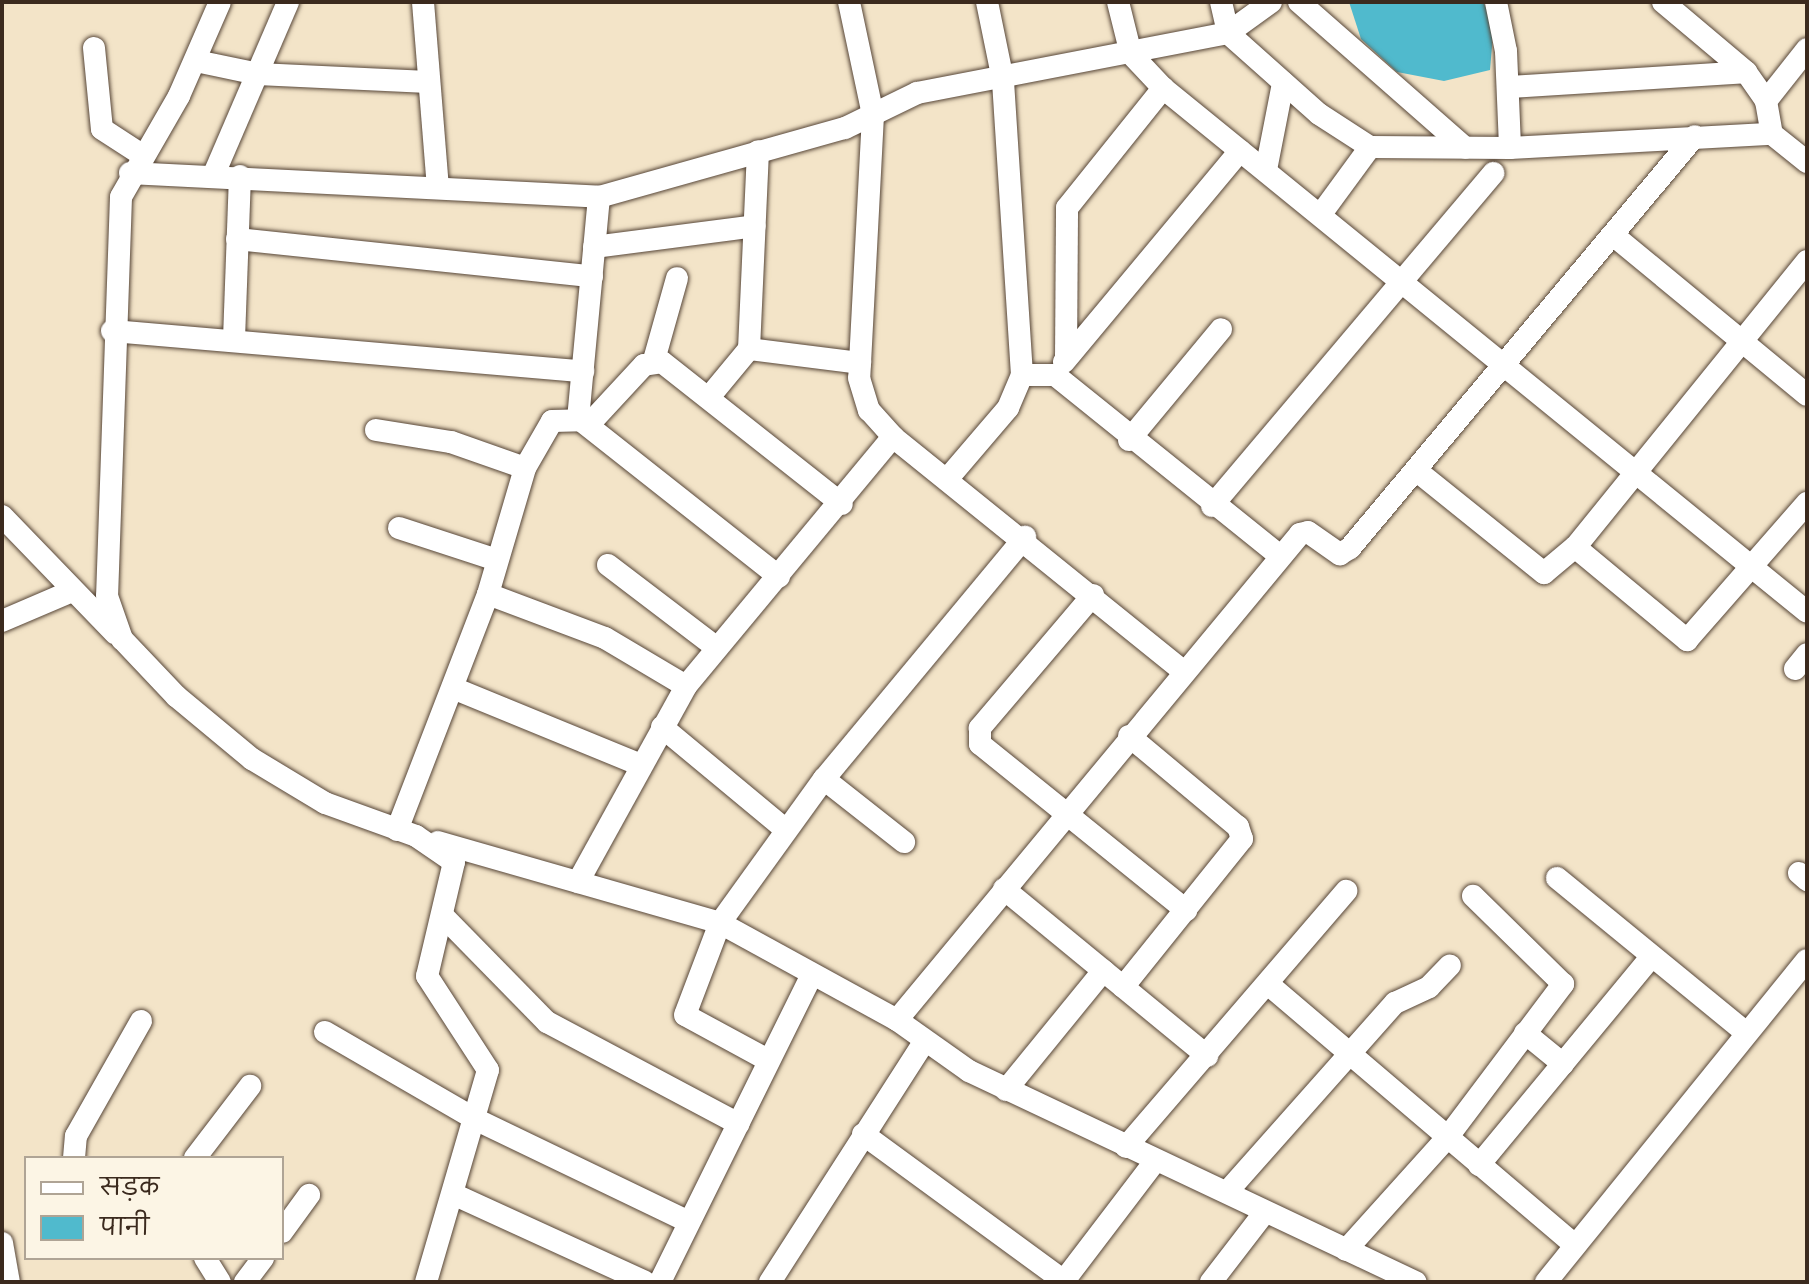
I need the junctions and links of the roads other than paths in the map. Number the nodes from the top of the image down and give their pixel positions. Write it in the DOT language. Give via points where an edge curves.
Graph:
graph roads {
  1 [pos="220,2"];
  2 [pos="288,2"];
  3 [pos="423,2"];
  4 [pos="849,2"];
  5 [pos="987,2"];
  6 [pos="1118,2"];
  7 [pos="1221,2"];
  8 [pos="1271,2"];
  9 [pos="1299,2"];
  10 [pos="1496,2"];
  11 [pos="1663,2"];
  12 [pos="1228,33"];
  13 [pos="94,48"];
  14 [pos="1807,49"];
  15 [pos="1131,54"];
  16 [pos="196,61"];
  17 [pos="1746,72"];
  18 [pos="258,74"];
  19 [pos="1003,80"];
  20 [pos="428,82"];
  21 [pos="1283,83"];
  22 [pos="1509,87"];
  23 [pos="1163,88"];
  24 [pos="1766,101"];
  25 [pos="873,115"];
  26 [pos="1772,134"];
  27 [pos="1695,136"];
  28 [pos="1370,147"];
  29 [pos="1465,148"];
  30 [pos="1510,148"];
  31 [pos="758,151"];
  32 [pos="1240,151"];
  33 [pos="1807,162"];
  34 [pos="136,164"];
  35 [pos="1266,170"];
  36 [pos="1493,173"];
  37 [pos="214,174"];
  38 [pos="240,176"];
  39 [pos="438,187"];
  40 [pos="599,197"];
  41 [pos="1321,214"];
  42 [pos="755,226"];
  43 [pos="1613,235"];
  44 [pos="237,239"];
  45 [pos="594,247"];
  46 [pos="1807,261"];
  47 [pos="592,276"];
  48 [pos="677,278"];
  49 [pos="1401,283"];
  50 [pos="1221,329"];
  51 [pos="112,331"];
  52 [pos="234,339"];
  53 [pos="1742,342"];
  54 [pos="749,349"];
  55 [pos="654,360"];
  56 [pos="860,363"];
  57 [pos="1505,366"];
  58 [pos="1060,367"];
  59 [pos="583,371"];
  60 [pos="1022,375"];
  61 [pos="1807,395"];
  62 [pos="710,396"];
  63 [pos="578,418"];
  64 [pos="376,430"];
  65 [pos="893,437"];
  66 [pos="1129,440"];
  67 [pos="525,468"];
  68 [pos="1634,470"];
  69 [pos="1417,471"];
  70 [pos="949,477"];
  71 [pos="1807,503"];
  72 [pos="842,504"];
  73 [pos="1212,506"];
  74 [pos="2,516"];
  75 [pos="399,528"];
  76 [pos="1025,537"];
  77 [pos="1575,547"];
  78 [pos="1280,556"];
  79 [pos="497,560"];
  80 [pos="608,565"];
  81 [pos="1754,568"];
  82 [pos="779,577"];
  83 [pos="70,592"];
  84 [pos="488,594"];
  85 [pos="1093,595"];
  86 [pos="1807,612"];
  87 [pos="2,621"];
  88 [pos="122,639"];
  89 [pos="717,648"];
  90 [pos="1183,671"];
  91 [pos="686,686"];
  92 [pos="453,688"];
  93 [pos="662,727"];
  94 [pos="1129,736"];
  95 [pos="641,765"];
  96 [pos="824,779"];
  97 [pos="1066,813"];
  98 [pos="786,830"];
  99 [pos="407,833"];
  100 [pos="904,842"];
  101 [pos="1557,878"];
  102 [pos="578,882"];
  103 [pos="1004,889"];
  104 [pos="1346,891"];
  105 [pos="1473,896"];
  106 [pos="1186,910"];
  107 [pos="444,917"];
  108 [pos="720,923"];
  109 [pos="1651,957"];
  110 [pos="1807,960"];
  111 [pos="1450,965"];
  112 [pos="1103,971"];
  113 [pos="811,976"];
  114 [pos="1268,984"];
  115 [pos="1123,987"];
  116 [pos="897,1020"];
  117 [pos="141,1021"];
  118 [pos="1744,1031"];
  119 [pos="325,1032"];
  120 [pos="1525,1033"];
  121 [pos="924,1042"];
  122 [pos="1207,1056"];
  123 [pos="1352,1057"];
  124 [pos="766,1059"];
  125 [pos="1563,1064"];
  126 [pos="250,1086"];
  127 [pos="1006,1090"];
  128 [pos="477,1120"];
  129 [pos="739,1124"];
  130 [pos="863,1134"];
  131 [pos="1447,1138"];
  132 [pos="1126,1147"];
  133 [pos="74,1156"];
  134 [pos="197,1156"];
  135 [pos="1156,1160"];
  136 [pos="1479,1165"];
  137 [pos="1227,1192"];
  138 [pos="453,1194"];
  139 [pos="309,1195"];
  140 [pos="1265,1212"];
  141 [pos="689,1222"];
  142 [pos="284,1229"];
  143 [pos="2,1243"];
  144 [pos="1575,1245"];
  145 [pos="1346,1250"];
  146 [pos="206,1260"];
  147 [pos="262,1260"];
  148 [pos="1216,1280"];
  149 [pos="9,1282"];
  150 [pos="220,1282"];
  151 [pos="245,1282"];
  152 [pos="426,1282"];
  153 [pos="645,1282"];
  154 [pos="660,1282"];
  155 [pos="770,1282"];
  156 [pos="1064,1282"];
  157 [pos="1416,1282"];
  158 [pos="1546,1282"];
  1 -- 16 [label="street"];
  2 -- 18 [label="street"];
  3 -- 20 [label="street"];
  4 -- 25 [label="street"];
  5 -- 19 [label="street"];
  6 -- 15 [label="street"];
  7 -- 12 [label="street"];
  8 -- 12 [label="street"];
  9 -- 29 [label="street"];
  10 -- 22 [label="street"];
  11 -- 17 [label="street"];
  12 -- 15 [label="street"];
  12 -- 21 [label="street"];
  13 -- 34 [label="street" via="102,129"];
  14 -- 24 [label="street"];
  15 -- 19 [label="street"];
  15 -- 23 [label="street"];
  16 -- 18 [label="street"];
  16 -- 34 [label="street"];
  17 -- 22 [label="street"];
  17 -- 24 [label="street"];
  18 -- 20 [label="street"];
  18 -- 37 [label="street"];
  19 -- 25 [label="street" via="900,97"];
  19 -- 60 [label="street"];
  20 -- 39 [label="street"];
  21 -- 28 [label="street"];
  21 -- 35 [label="street"];
  22 -- 30 [label="street"];
  23 -- 32 [label="street"];
  23 -- 58 [label="street" via="1067,208"];
  24 -- 26 [label="street"];
  25 -- 31 [label="street"];
  25 -- 56 [label="street"];
  26 -- 27 [label="street"];
  26 -- 33 [label="street"];
  27 -- 30 [label="street"];
  27 -- 43 [label="street"];
  28 -- 29 [label="street"];
  28 -- 41 [label="street"];
  29 -- 30 [label="street"];
  31 -- 40 [label="street"];
  31 -- 42 [label="street"];
  32 -- 35 [label="street"];
  32 -- 58 [label="street"];
  34 -- 37 [label="street"];
  34 -- 51 [label="street" via="119,210"];
  35 -- 41 [label="street"];
  36 -- 49 [label="street"];
  37 -- 38 [label="street"];
  38 -- 39 [label="street"];
  38 -- 44 [label="street"];
  39 -- 40 [label="street"];
  40 -- 45 [label="street"];
  41 -- 49 [label="street"];
  42 -- 45 [label="street"];
  42 -- 54 [label="street"];
  43 -- 53 [label="street"];
  43 -- 57 [label="street"];
  44 -- 47 [label="street"];
  44 -- 52 [label="street"];
  45 -- 47 [label="street"];
  46 -- 53 [label="street"];
  47 -- 59 [label="street"];
  48 -- 55 [label="street"];
  49 -- 57 [label="street"];
  49 -- 73 [label="street"];
  50 -- 66 [label="street"];
  51 -- 52 [label="street"];
  51 -- 88 [label="street" via="107,596"];
  52 -- 59 [label="street"];
  53 -- 61 [label="street"];
  53 -- 68 [label="street"];
  54 -- 56 [label="street"];
  54 -- 62 [label="street"];
  55 -- 62 [label="street"];
  55 -- 63 [label="street" via="601,415"];
  56 -- 65 [label="street" via="862,394"];
  57 -- 68 [label="street"];
  57 -- 69 [label="street"];
  58 -- 60 [label="street"];
  58 -- 66 [label="street"];
  59 -- 63 [label="street"];
  60 -- 70 [label="street" via="1008,408"];
  62 -- 72 [label="street"];
  63 -- 67 [label="street" via="552,421"];
  63 -- 82 [label="street"];
  64 -- 67 [label="street" via="451,442"];
  65 -- 70 [label="street"];
  65 -- 72 [label="street"];
  66 -- 73 [label="street"];
  67 -- 79 [label="street"];
  68 -- 77 [label="street"];
  68 -- 81 [label="street"];
  69 -- 77 [label="street" via="1544,573"];
  69 -- 78 [label="street" via="1344,553 1304,532"];
  70 -- 76 [label="street"];
  71 -- 81 [label="street"];
  72 -- 82 [label="street"];
  73 -- 78 [label="street"];
  74 -- 83 [label="street"];
  75 -- 79 [label="street"];
  76 -- 85 [label="street"];
  76 -- 96 [label="street"];
  77 -- 81 [label="street" via="1687,640"];
  78 -- 90 [label="street"];
  79 -- 84 [label="street"];
  80 -- 89 [label="street"];
  81 -- 86 [label="street"];
  82 -- 89 [label="street"];
  83 -- 87 [label="street"];
  83 -- 88 [label="street"];
  84 -- 91 [label="street" via="605,638"];
  84 -- 92 [label="street"];
  85 -- 90 [label="street"];
  85 -- 97 [label="street" via="978,737"];
  88 -- 99 [label="street" via="176,696 252,759 325,803"];
  89 -- 91 [label="street"];
  90 -- 94 [label="street"];
  91 -- 93 [label="street"];
  92 -- 95 [label="street"];
  92 -- 99 [label="street"];
  93 -- 95 [label="street"];
  93 -- 98 [label="street"];
  94 -- 97 [label="street"];
  94 -- 106 [label="street" via="1242,833"];
  95 -- 102 [label="street"];
  96 -- 98 [label="street"];
  96 -- 100 [label="street"];
  97 -- 103 [label="street"];
  97 -- 106 [label="street"];
  98 -- 108 [label="street"];
  99 -- 102 [label="street"];
  99 -- 107 [label="street" via="454,862"];
  101 -- 109 [label="street"];
  102 -- 108 [label="street"];
  103 -- 112 [label="street"];
  103 -- 116 [label="street"];
  104 -- 114 [label="street"];
  105 -- 120 [label="street" via="1562,981"];
  106 -- 115 [label="street"];
  107 -- 128 [label="street" via="427,976 488,1070"];
  107 -- 129 [label="street" via="547,1022"];
  108 -- 113 [label="street"];
  108 -- 124 [label="street" via="685,1015"];
  109 -- 118 [label="street"];
  109 -- 125 [label="street"];
  110 -- 118 [label="street"];
  111 -- 123 [label="street" via="1429,987 1395,1003"];
  112 -- 115 [label="street"];
  112 -- 127 [label="street"];
  113 -- 116 [label="street"];
  113 -- 124 [label="street"];
  114 -- 122 [label="street"];
  114 -- 123 [label="street"];
  115 -- 122 [label="street"];
  116 -- 121 [label="street"];
  117 -- 133 [label="street" via="76,1136"];
  118 -- 144 [label="street"];
  119 -- 128 [label="street"];
  120 -- 125 [label="street"];
  120 -- 131 [label="street"];
  121 -- 127 [label="street"];
  121 -- 130 [label="street"];
  122 -- 132 [label="street"];
  123 -- 131 [label="street"];
  123 -- 137 [label="street"];
  124 -- 129 [label="street"];
  125 -- 136 [label="street"];
  126 -- 134 [label="street"];
  127 -- 132 [label="street"];
  128 -- 138 [label="street"];
  128 -- 141 [label="street"];
  129 -- 141 [label="street"];
  130 -- 155 [label="street"];
  130 -- 156 [label="street"];
  131 -- 136 [label="street"];
  131 -- 145 [label="street"];
  132 -- 135 [label="street"];
  135 -- 137 [label="street"];
  135 -- 156 [label="street"];
  136 -- 144 [label="street"];
  137 -- 140 [label="street"];
  138 -- 152 [label="street"];
  138 -- 153 [label="street"];
  139 -- 142 [label="street"];
  140 -- 145 [label="street"];
  140 -- 148 [label="street"];
  141 -- 154 [label="street"];
  143 -- 149 [label="street"];
  144 -- 158 [label="street"];
  145 -- 157 [label="street"];
  146 -- 150 [label="street"];
  147 -- 151 [label="street"];
}
